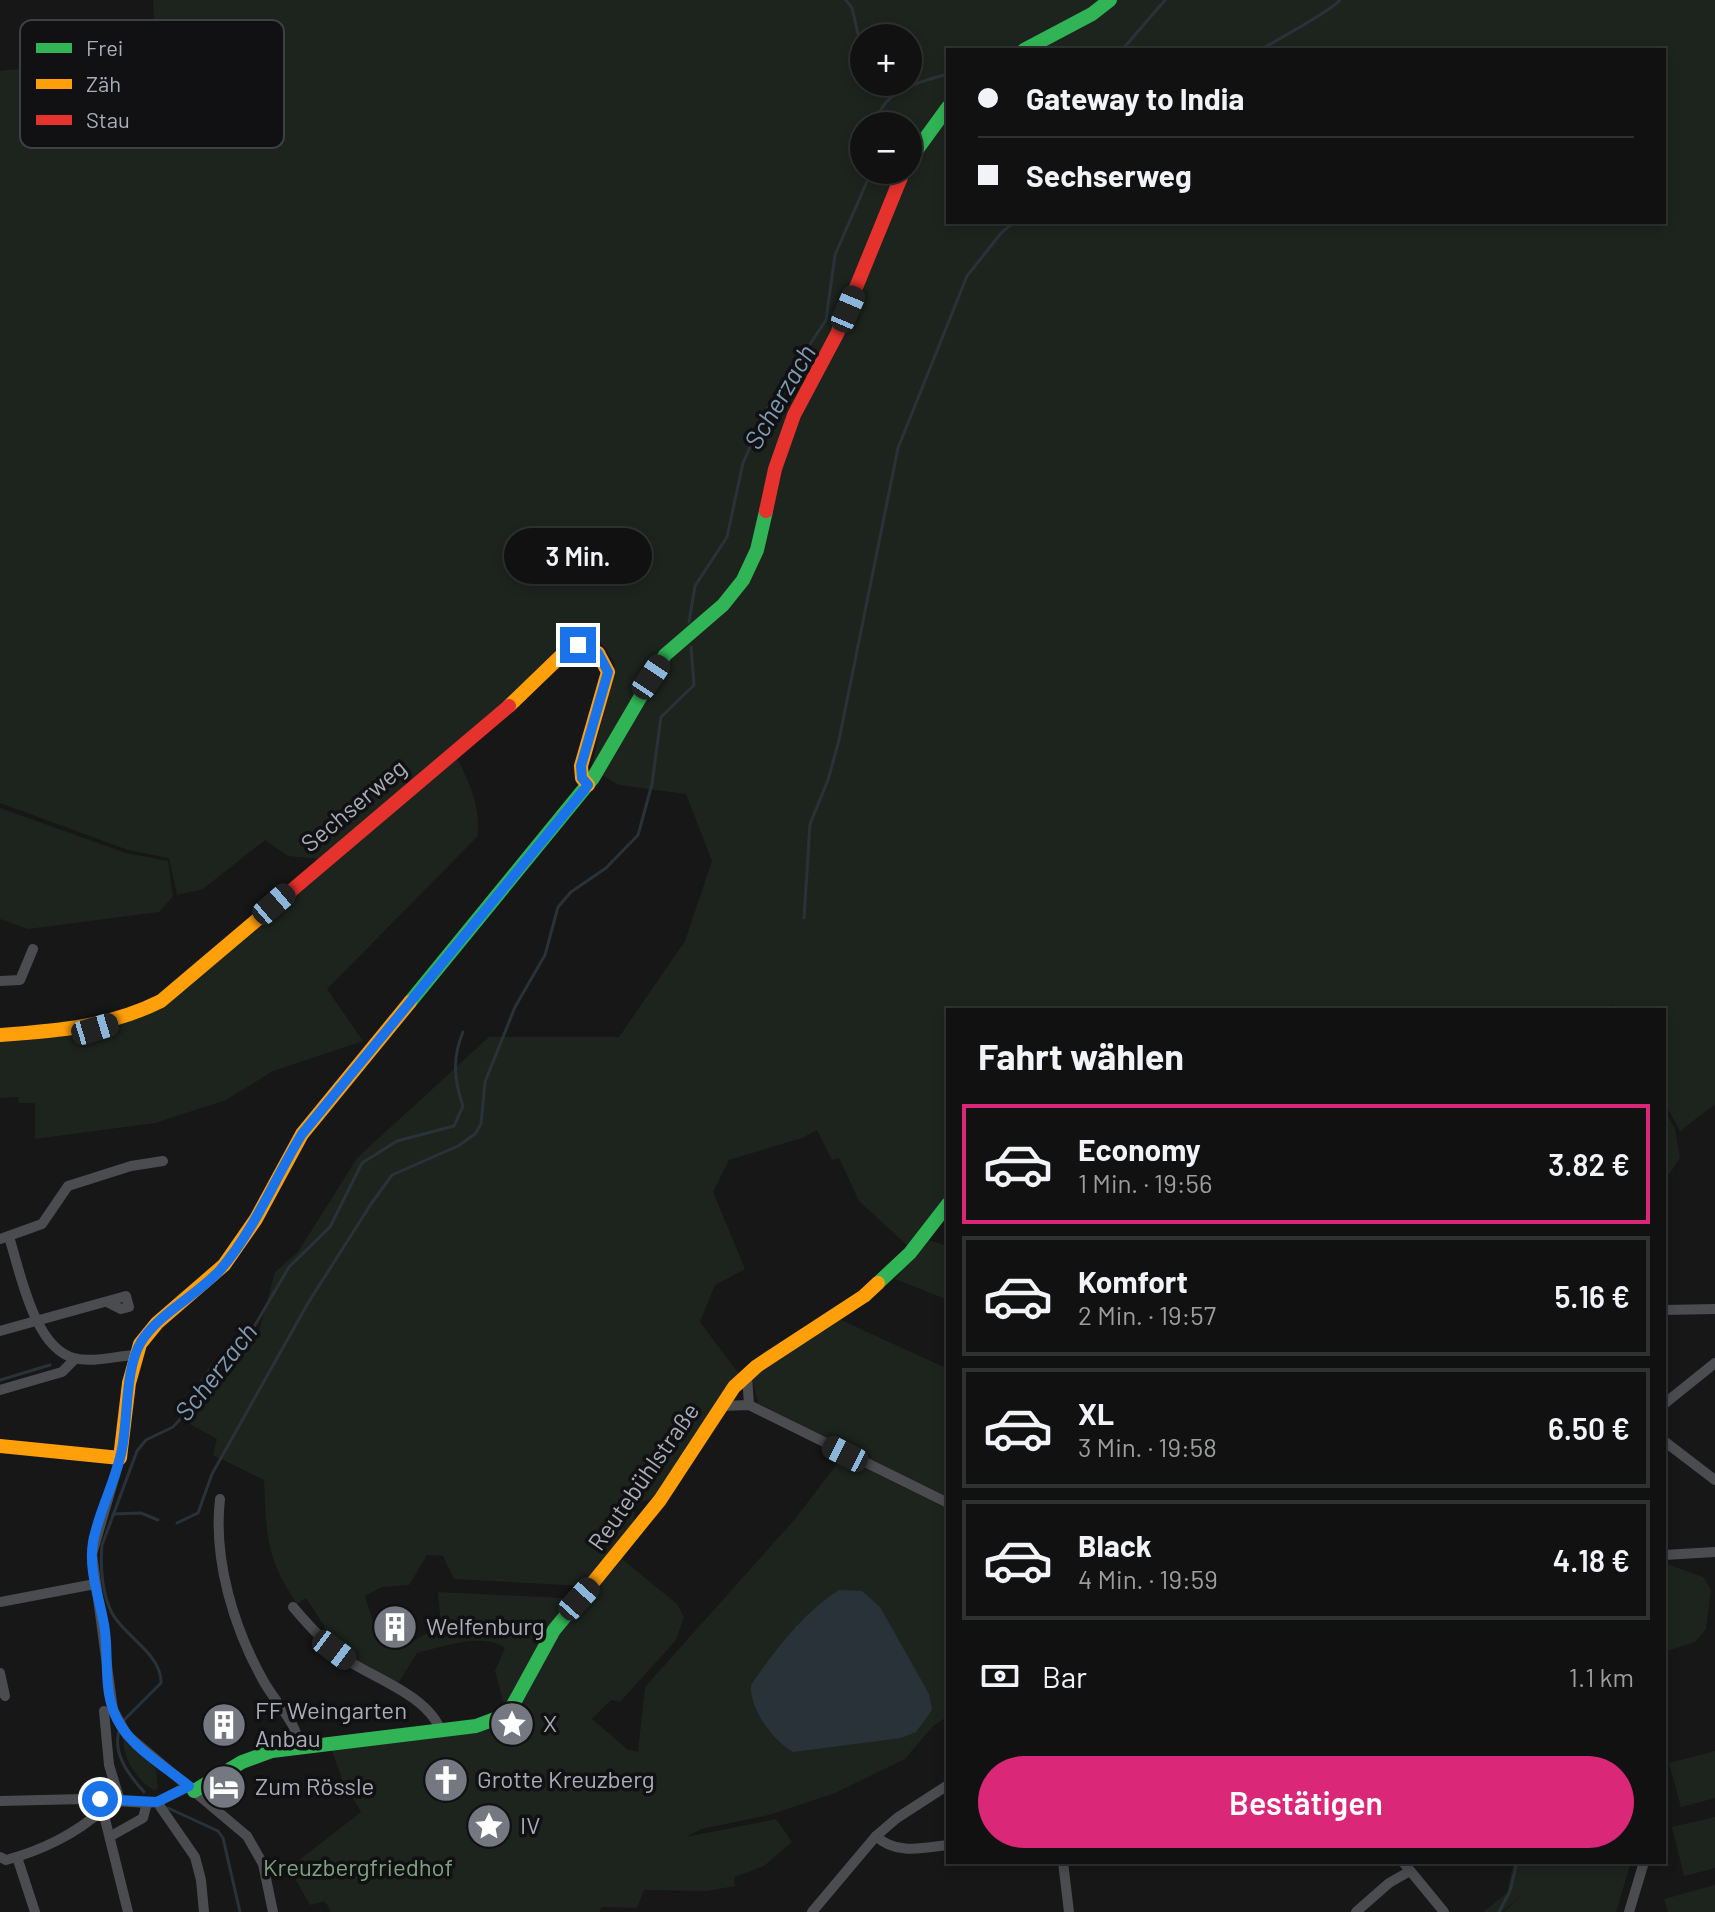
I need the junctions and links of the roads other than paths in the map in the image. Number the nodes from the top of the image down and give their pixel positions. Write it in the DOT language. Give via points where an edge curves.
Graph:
graph roads {
  1 [pos="1110,0"];
  2 [pos="1028,48"];
  3 [pos="946,110"];
  4 [pos="922,143"];
  5 [pos="898,184"];
  6 [pos="588,785"];
  7 [pos="33,949"];
  8 [pos="0,981"];
  9 [pos="0,1035"];
  10 [pos="163,1161"];
  11 [pos="946,1207"];
  12 [pos="5,1238"];
  13 [pos="107,1302"];
  14 [pos="1715,1309"];
  15 [pos="1666,1310"];
  16 [pos="37,1322"];
  17 [pos="0,1331"];
  18 [pos="135,1355"];
  19 [pos="75,1359"];
  20 [pos="1715,1363"];
  21 [pos="747,1375"];
  22 [pos="0,1390"];
  23 [pos="1666,1402"];
  24 [pos="749,1405"];
  25 [pos="721,1406"];
  26 [pos="1666,1443"];
  27 [pos="0,1446"];
  28 [pos="120,1458"];
  29 [pos="1715,1480"];
  30 [pos="220,1499"];
  31 [pos="946,1502"];
  32 [pos="1715,1552"];
  33 [pos="1666,1555"];
  34 [pos="95,1584"];
  35 [pos="0,1602"];
  36 [pos="293,1607"];
  37 [pos="0,1673"];
  38 [pos="5,1696"];
  39 [pos="104,1711"];
  40 [pos="441,1731"];
  41 [pos="300,1746"];
  42 [pos="946,1786"];
  43 [pos="192,1788"];
  44 [pos="0,1801"];
  45 [pos="120,1801"];
  46 [pos="152,1802"];
  47 [pos="101,1805"];
  48 [pos="111,1836"];
  49 [pos="876,1836"];
  50 [pos="946,1845"];
  51 [pos="0,1857"];
  52 [pos="17,1857"];
  53 [pos="1063,1864"];
  54 [pos="1643,1864"];
  55 [pos="1407,1866"];
  56 [pos="35,1912"];
  57 [pos="128,1912"];
  58 [pos="204,1912"];
  59 [pos="273,1912"];
  60 [pos="812,1912"];
  61 [pos="1069,1912"];
  62 [pos="1356,1912"];
  63 [pos="1444,1912"];
  64 [pos="1629,1912"];
  1 -- 2 [label="street"];
  3 -- 4 [label="street"];
  5 -- 6 [label="street" via="837,334 794,415 775,469 757,550 743,580 723,605 665,655"];
  6 -- 9 [label="street, Sechserweg" via="581,766 608,672 598,653 578,645 161,1001 134,1017 95,1029"];
  6 -- 18 [label="street" via="302,1134 243,1242 207,1284 149,1331"];
  7 -- 8 [label="street" via="20,980"];
  10 -- 12 [label="street" via="68,1186 42,1224"];
  11 -- 21 [label="street, Reutebühlstraße" via="910,1253 864,1296"];
  12 -- 16 [label="street"];
  13 -- 16 [label="street"];
  14 -- 15 [label="street"];
  16 -- 17 [label="street"];
  16 -- 19 [label="street" via="50,1344"];
  18 -- 19 [label="street"];
  18 -- 28 [label="street"];
  19 -- 22 [label="street" via="62,1372"];
  20 -- 23 [label="street"];
  21 -- 24 [label="street"];
  21 -- 25 [label="street, Reutebühlstraße"];
  24 -- 25 [label="street"];
  24 -- 31 [label="street"];
  25 -- 40 [label="street, Reutebühlstraße" via="660,1500 554,1630 514,1708 488,1723"];
  26 -- 29 [label="street"];
  27 -- 28 [label="street"];
  28 -- 34 [label="street" via="94,1539"];
  30 -- 41 [label="street" via="234,1614 252,1661 295,1728"];
  32 -- 33 [label="street"];
  34 -- 35 [label="street"];
  34 -- 43 [label="street" via="105,1632 109,1698 117,1720 127,1735"];
  36 -- 40 [label="street" via="334,1650 405,1694 437,1721"];
  37 -- 38 [label="street"];
  39 -- 45 [label="street" via="109,1765"];
  40 -- 41 [label="street, Reutebühlstraße"];
  41 -- 43 [label="street, Reutebühlstraße" via="254,1756"];
  42 -- 49 [label="street"];
  43 -- 46 [label="street"];
  43 -- 59 [label="street" via="254,1845 268,1878"];
  44 -- 47 [label="street"];
  45 -- 46 [label="street"];
  45 -- 47 [label="street"];
  46 -- 48 [label="street" via="143,1818"];
  46 -- 58 [label="street" via="195,1857"];
  47 -- 48 [label="street"];
  47 -- 52 [label="street" via="58,1840"];
  48 -- 57 [label="street"];
  49 -- 50 [label="street" via="899,1848"];
  49 -- 60 [label="street"];
  51 -- 52 [label="street"];
  52 -- 56 [label="street"];
  53 -- 61 [label="street"];
  54 -- 64 [label="street"];
  55 -- 62 [label="street"];
  55 -- 63 [label="street"];
}
